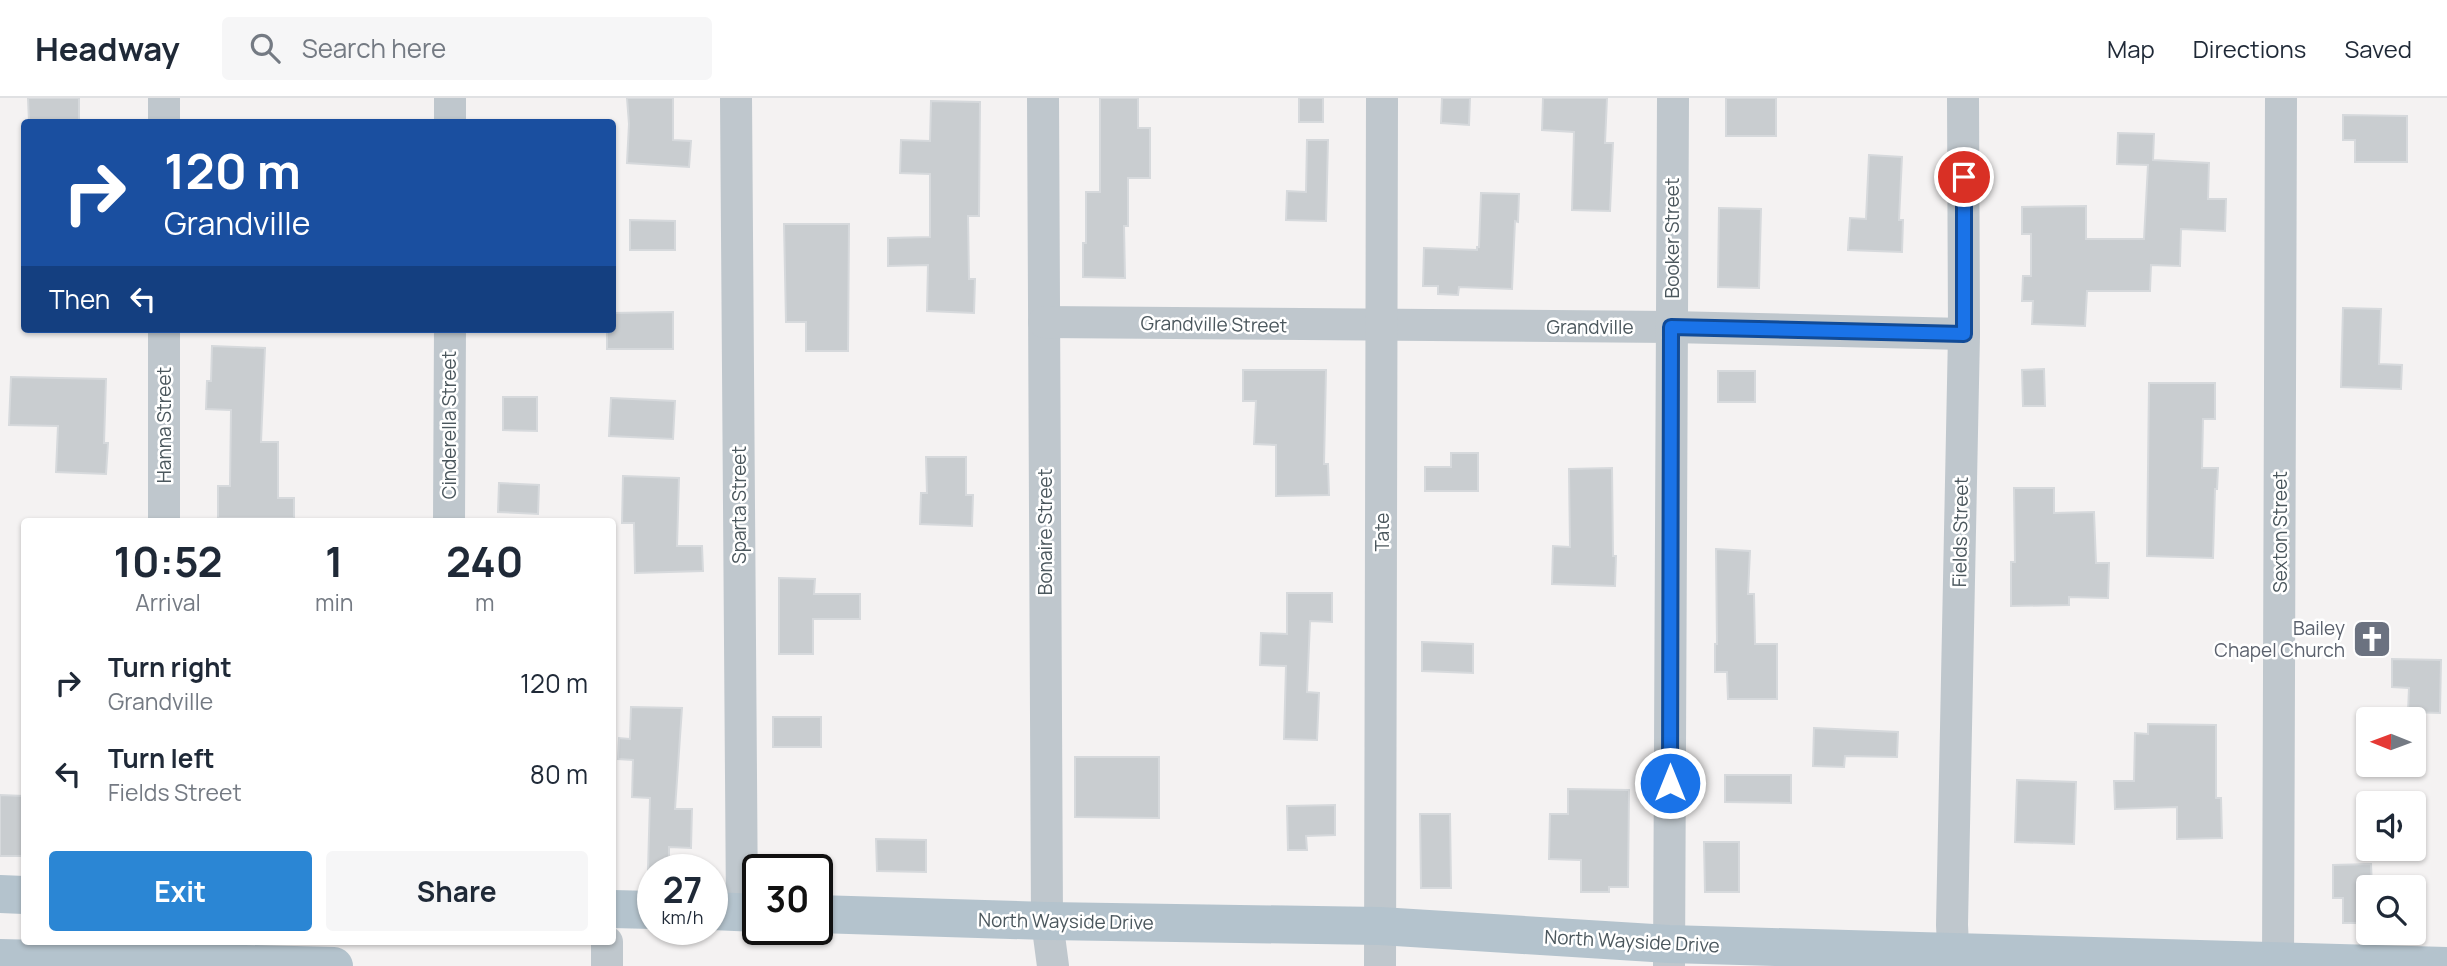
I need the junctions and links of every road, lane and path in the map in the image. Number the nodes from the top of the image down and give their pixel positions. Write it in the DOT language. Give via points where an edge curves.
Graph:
graph roads {
  1 [pos="164,98"];
  2 [pos="450,98"];
  3 [pos="736,98"];
  4 [pos="1043,98"];
  5 [pos="1382,98"];
  6 [pos="1673,98"];
  7 [pos="1963,98"];
  8 [pos="2281,98"];
  9 [pos="164,119"];
  10 [pos="450,119"];
  11 [pos="1044,322"];
  12 [pos="1383,326"];
  13 [pos="1671,327"];
  14 [pos="164,333"];
  15 [pos="450,333"];
  16 [pos="1964,334"];
  17 [pos="164,518"];
  18 [pos="449,518"];
  19 [pos="0,894"];
  20 [pos="21,895"];
  21 [pos="616,909"];
  22 [pos="637,910"];
  23 [pos="737,912"];
  24 [pos="833,914"];
  25 [pos="1048,921"];
  26 [pos="1380,926"];
  27 [pos="607,945"];
  28 [pos="1669,955"];
  29 [pos="178,957"];
  30 [pos="0,958"];
  31 [pos="1953,960"];
  32 [pos="2278,964"];
  33 [pos="334,966"];
  34 [pos="607,966"];
  35 [pos="1053,966"];
  36 [pos="1380,966"];
  37 [pos="2447,966"];
  1 -- 9 [label="street"];
  2 -- 10 [label="street"];
  3 -- 23 [label="street, Sparta Street"];
  4 -- 11 [label="street, Bonaire Street"];
  5 -- 12 [label="street, Tate"];
  6 -- 13 [label="street, Booker Street"];
  7 -- 16 [label="street, Fields Street"];
  8 -- 32 [label="street, Sexton Street"];
  11 -- 12 [label="street, Grandville Street"];
  11 -- 25 [label="street, Bonaire Street"];
  12 -- 13 [label="street, Grandville"];
  12 -- 26 [label="street, Tate"];
  13 -- 16 [label="street, Grandville"];
  13 -- 28 [label="street, Booker Street"];
  14 -- 17 [label="street, Hanna Street"];
  15 -- 18 [label="street, Cinderella Street"];
  16 -- 31 [label="street, Fields Street"];
  19 -- 20 [label="main road"];
  21 -- 22 [label="main road"];
  24 -- 25 [label="main road, North Wayside Drive"];
  25 -- 26 [label="main road, North Wayside Drive"];
  25 -- 35 [label="street, Bonaire Street"];
  26 -- 28 [label="main road, North Wayside Drive"];
  26 -- 36 [label="street, Tate"];
  27 -- 34 [label="street"];
  28 -- 31 [label="main road, North Wayside Drive"];
  29 -- 30 [label="main road"];
  29 -- 33 [label="main road"];
  31 -- 32 [label="main road, North Wayside Drive" via="2110,955"];
  32 -- 37 [label="main road, North Wayside Drive"];
}
